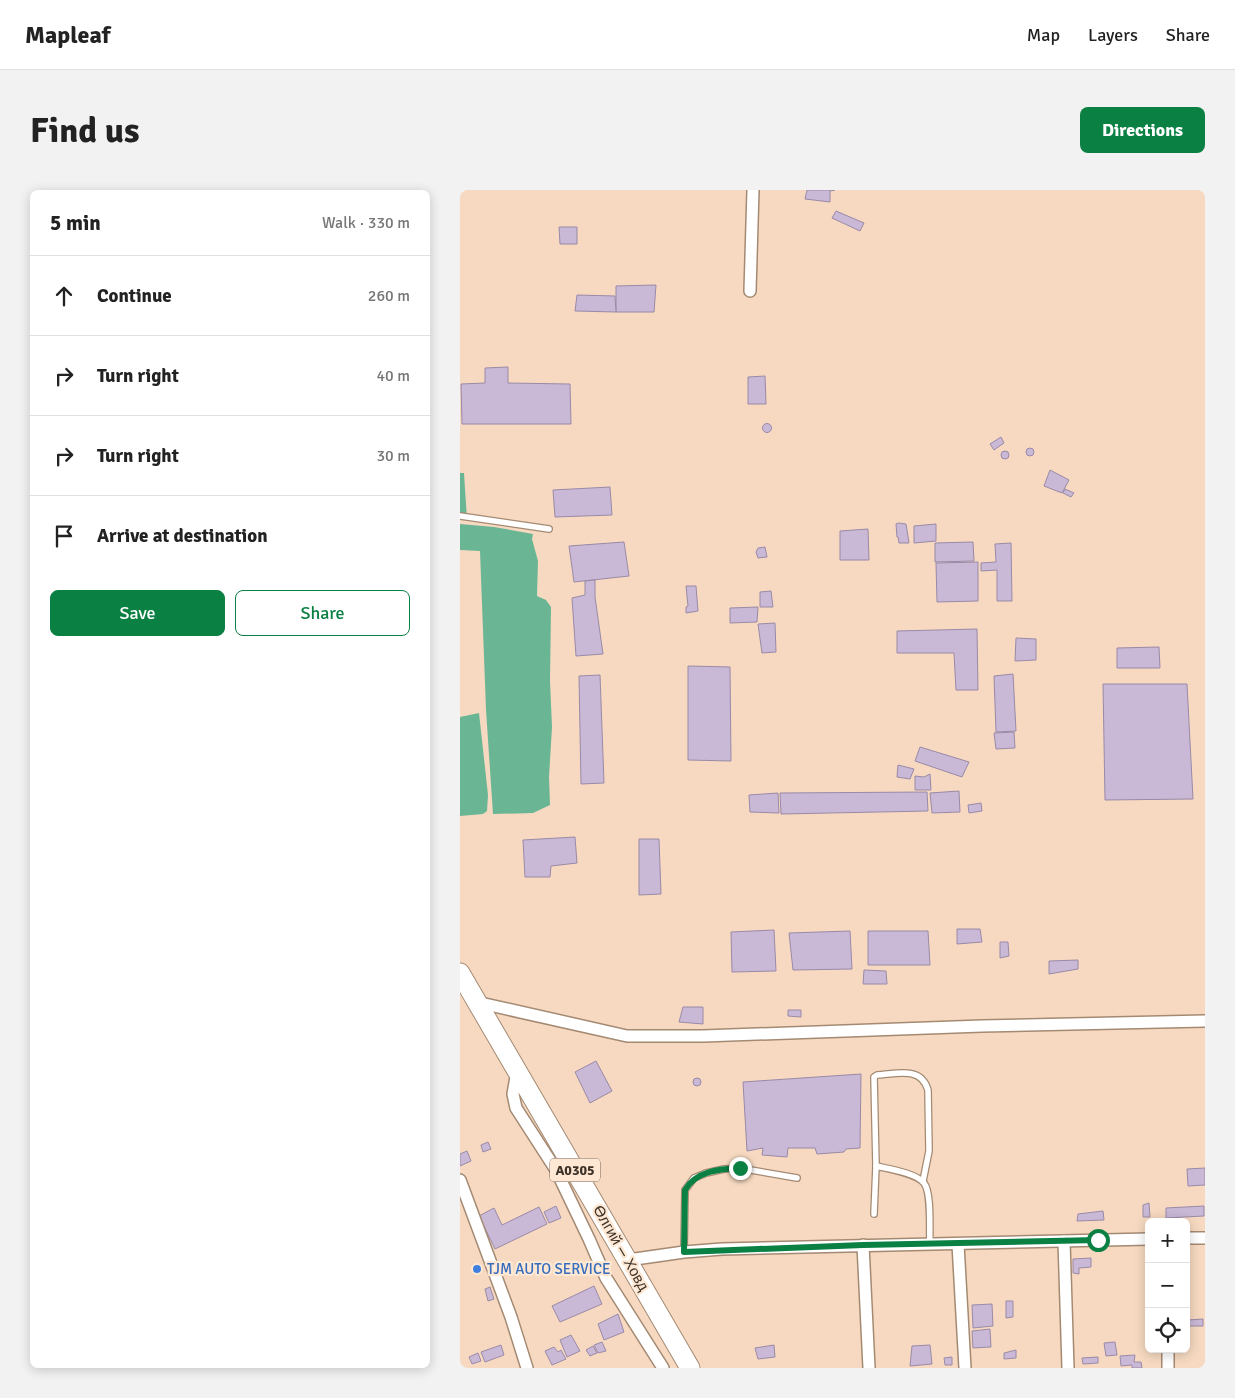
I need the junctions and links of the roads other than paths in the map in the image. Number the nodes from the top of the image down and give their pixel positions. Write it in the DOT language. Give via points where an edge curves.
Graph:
graph roads {
  1 [pos="752,190"];
  2 [pos="750,291"];
  3 [pos="460,516"];
  4 [pos="548,528"];
  5 [pos="460,973"];
  6 [pos="476,1002"];
  7 [pos="1205,1021"];
  8 [pos="517,1071"];
  9 [pos="876,1166"];
  10 [pos="797,1178"];
  11 [pos="460,1180"];
  12 [pos="923,1181"];
  13 [pos="874,1214"];
  14 [pos="1190,1238"];
  15 [pos="1205,1238"];
  16 [pos="1145,1239"];
  17 [pos="1064,1241"];
  18 [pos="930,1244"];
  19 [pos="958,1244"];
  20 [pos="863,1245"];
  21 [pos="684,1252"];
  22 [pos="628,1260"];
  23 [pos="1168,1353"];
  24 [pos="527,1368"];
  25 [pos="664,1368"];
  26 [pos="690,1368"];
  27 [pos="869,1368"];
  28 [pos="964,1368"];
  29 [pos="1068,1368"];
  30 [pos="1168,1368"];
  1 -- 2 [label="street"];
  3 -- 4 [label="lane"];
  5 -- 6 [label="highway, Өлгий — Ховд / A0305"];
  6 -- 7 [label="street" via="626,1036"];
  6 -- 8 [label="highway, Өлгий — Ховд / A0305"];
  8 -- 22 [label="highway, Өлгий — Ховд / A0305"];
  8 -- 25 [label="street" via="513,1094 516,1108 556,1170 606,1278"];
  9 -- 12 [label="lane"];
  9 -- 12 [label="lane" via="874,1077 911,1073 926,1082 928,1090 929,1151"];
  9 -- 13 [label="lane"];
  10 -- 21 [label="lane" via="740,1168 694,1178 685,1190"];
  11 -- 24 [label="street"];
  12 -- 18 [label="lane" via="928,1190"];
  14 -- 15 [label="street"];
  16 -- 17 [label="street"];
  17 -- 19 [label="street"];
  17 -- 29 [label="street"];
  18 -- 19 [label="street"];
  18 -- 20 [label="street"];
  19 -- 28 [label="street"];
  20 -- 21 [label="street"];
  20 -- 27 [label="street"];
  21 -- 22 [label="street"];
  22 -- 26 [label="highway, Өлгий — Ховд / A0305"];
  23 -- 30 [label="street"];
}
